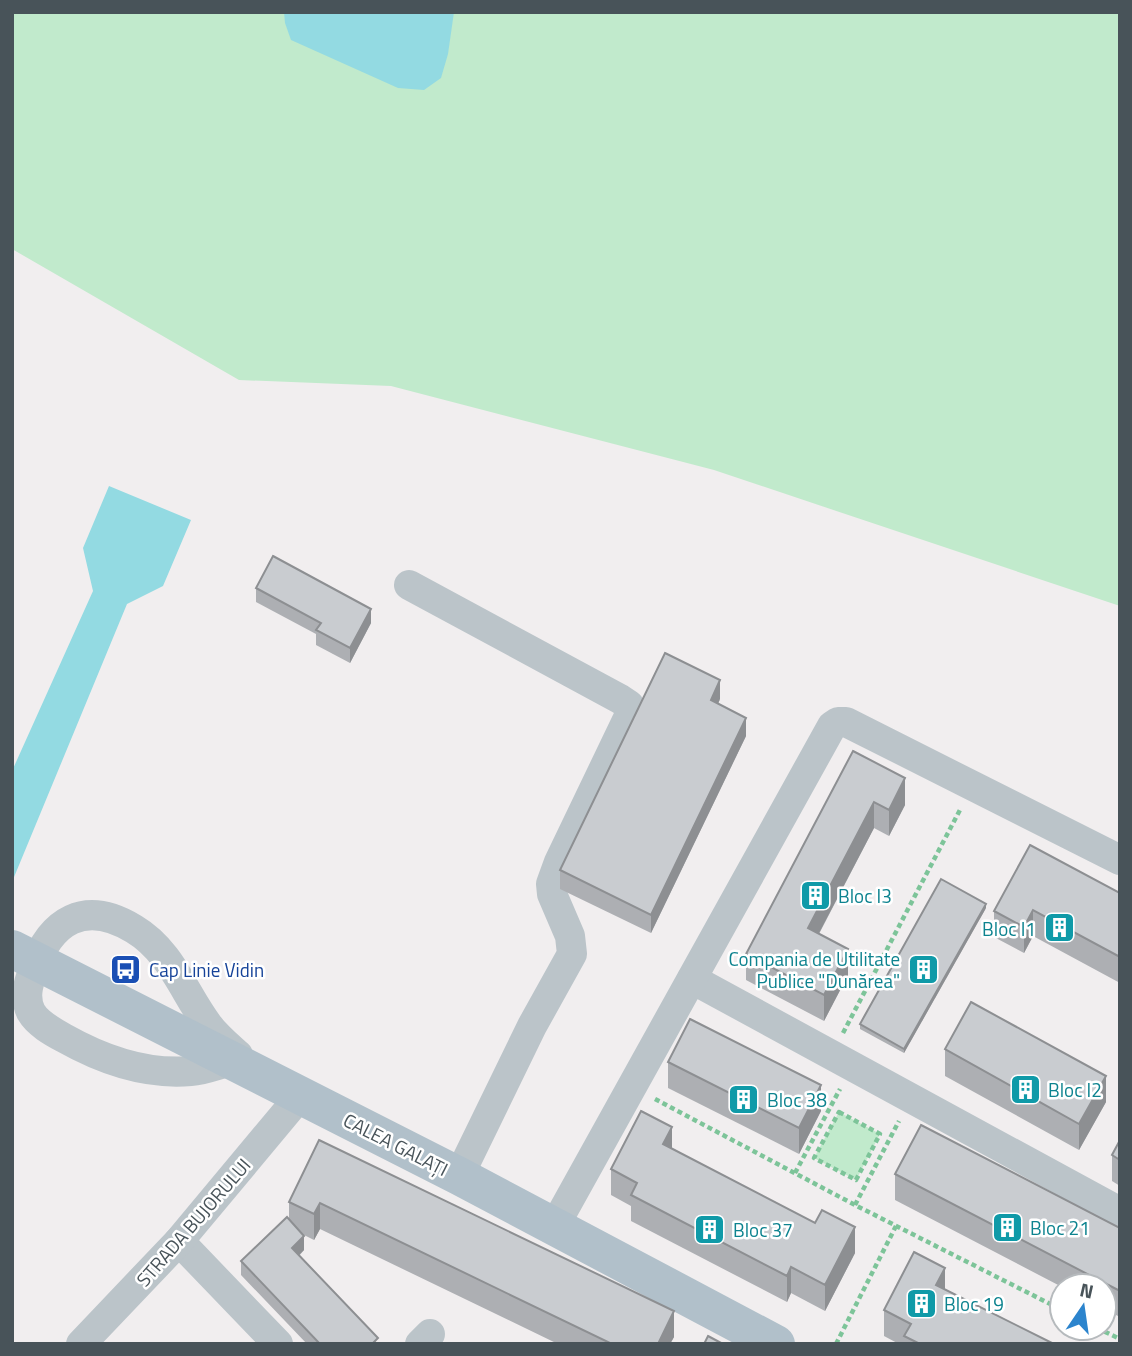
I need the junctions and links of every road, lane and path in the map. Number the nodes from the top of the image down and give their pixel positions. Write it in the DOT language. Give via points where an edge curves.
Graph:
graph roads {
  1 [pos="409,585"];
  2 [pos="972,786"];
  3 [pos="1120,860"];
  4 [pos="24,955"];
  5 [pos="692,979"];
  6 [pos="841,1061"];
  7 [pos="244,1067"];
  8 [pos="632,1087"];
  9 [pos="300,1096"];
  10 [pos="910,1098"];
  11 [pos="867,1158"];
  12 [pos="877,1164"];
  13 [pos="795,1173"];
  14 [pos="459,1176"];
  15 [pos="855,1205"];
  16 [pos="1120,1212"];
  17 [pos="896,1226"];
  18 [pos="554,1227"];
  19 [pos="179,1241"];
  20 [pos="1048,1303"];
  21 [pos="81,1344"];
  22 [pos="278,1344"];
  23 [pos="776,1344"];
  24 [pos="836,1344"];
  1 -- 14 [label="street" via="620,699 631,712 551,884 572,954"];
  2 -- 3 [label="street"];
  2 -- 5 [label="street" via="846,722 832,726"];
  2 -- 6 [label="path"];
  4 -- 7 [label="main road, CALEA GALAȚI"];
  4 -- 7 [label="street" via="31,1012 46,1028 74,1044 129,1067 161,1071"];
  4 -- 7 [label="street" via="64,922 81,916 110,916 157,947 209,1027"];
  5 -- 6 [label="street"];
  5 -- 8 [label="street"];
  6 -- 10 [label="street"];
  6 -- 13 [label="path"];
  7 -- 9 [label="main road, CALEA GALAȚI"];
  8 -- 13 [label="path"];
  8 -- 18 [label="street"];
  9 -- 14 [label="main road, CALEA GALAȚI"];
  9 -- 19 [label="street, STRADA BUJORULUI"];
  10 -- 12 [label="path"];
  10 -- 16 [label="street"];
  11 -- 11 [label="path" via="856,1180 814,1158 839,1112 880,1135"];
  11 -- 12 [label="path"];
  12 -- 15 [label="path"];
  13 -- 15 [label="path"];
  14 -- 18 [label="main road, CALEA GALAȚI"];
  15 -- 17 [label="path"];
  17 -- 20 [label="path"];
  17 -- 24 [label="path"];
  18 -- 23 [label="main road, CALEA GALAȚI"];
  19 -- 21 [label="street, STRADA BUJORULUI"];
  19 -- 22 [label="street"];
}
